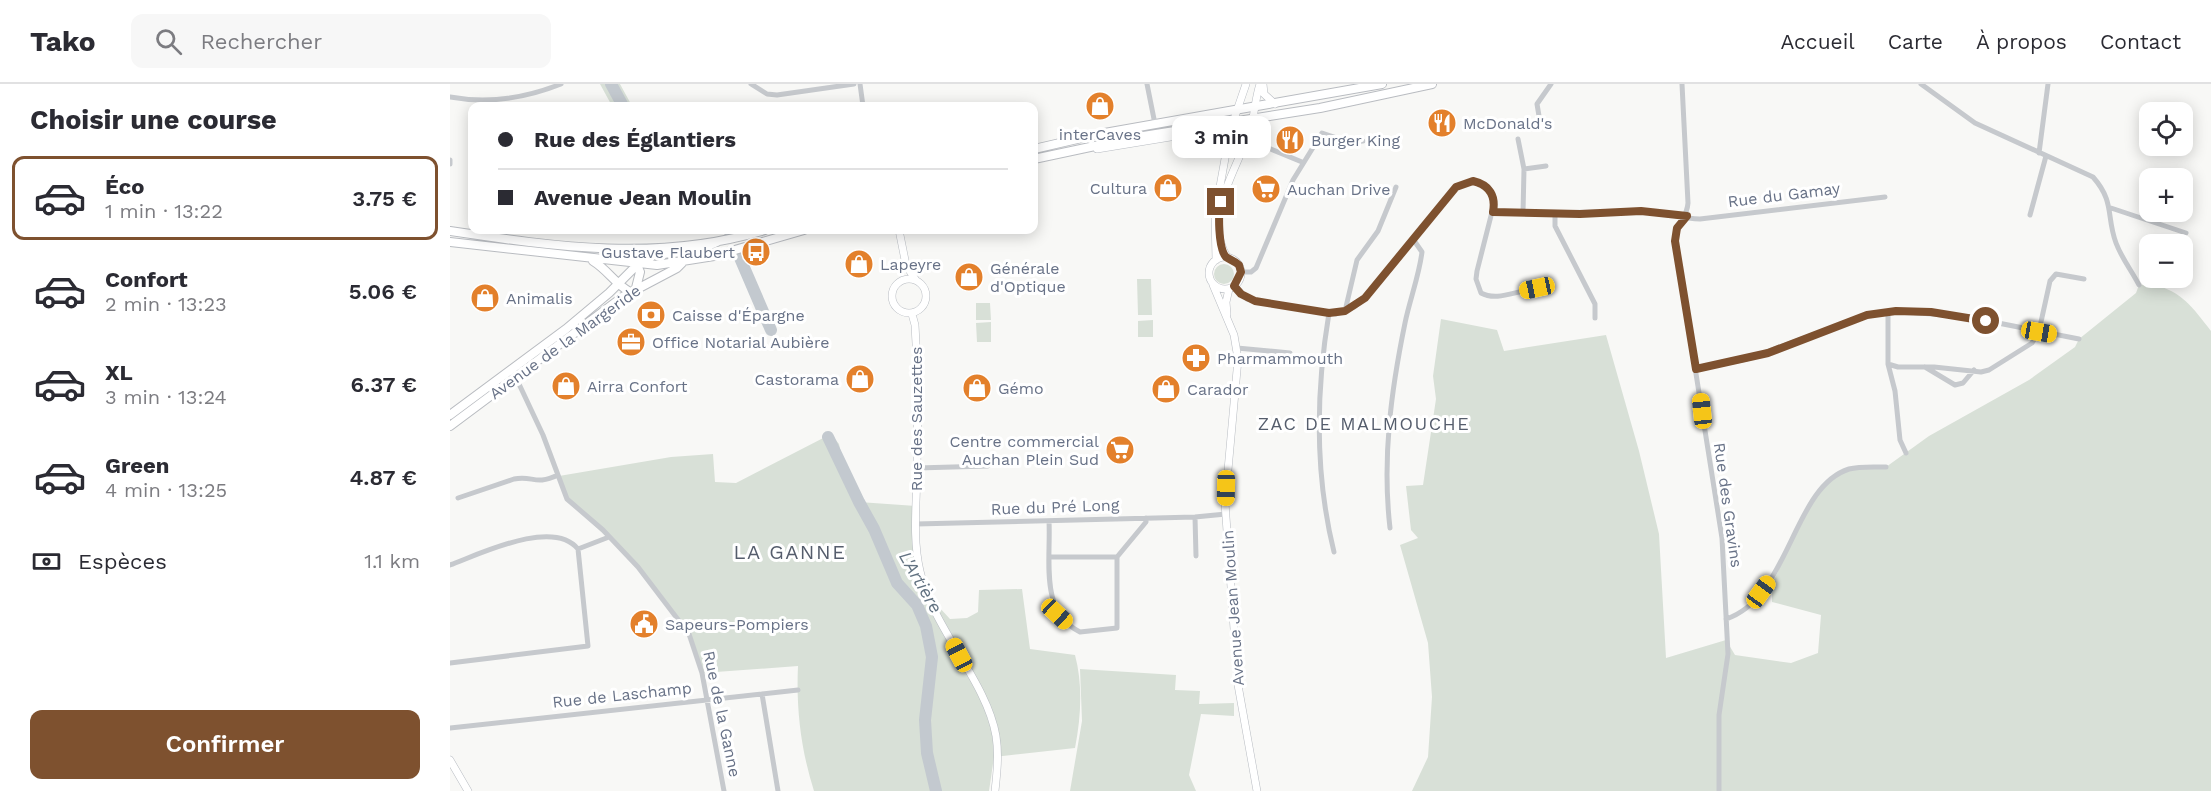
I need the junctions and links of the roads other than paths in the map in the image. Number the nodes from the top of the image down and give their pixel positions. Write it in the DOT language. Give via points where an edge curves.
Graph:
graph roads {
  1 [pos="561,84"];
  2 [pos="751,84"];
  3 [pos="854,84"];
  4 [pos="860,84"];
  5 [pos="1147,84"];
  6 [pos="1246,84"];
  7 [pos="1262,84"];
  8 [pos="1382,84"];
  9 [pos="1432,84"];
  10 [pos="1551,84"];
  11 [pos="1682,84"];
  12 [pos="1922,84"];
  13 [pos="2048,84"];
  14 [pos="450,97"];
  15 [pos="862,102"];
  16 [pos="1275,104"];
  17 [pos="1254,107"];
  18 [pos="1236,109"];
  19 [pos="1539,116"];
  20 [pos="1252,120"];
  21 [pos="1233,122"];
  22 [pos="1155,124"];
  23 [pos="1198,130"];
  24 [pos="1518,139"];
  25 [pos="1363,141"];
  26 [pos="1038,147"];
  27 [pos="1077,149"];
  28 [pos="1242,151"];
  29 [pos="2039,153"];
  30 [pos="1227,156"];
  31 [pos="2046,156"];
  32 [pos="1038,158"];
  33 [pos="1302,162"];
  34 [pos="1546,166"];
  35 [pos="1524,169"];
  36 [pos="1396,187"];
  37 [pos="1885,196"];
  38 [pos="2111,208"];
  39 [pos="1493,212"];
  40 [pos="1523,213"];
  41 [pos="1554,214"];
  42 [pos="2030,215"];
  43 [pos="1687,216"];
  44 [pos="450,231"];
  45 [pos="2186,233"];
  46 [pos="468,234"];
  47 [pos="471,234"];
  48 [pos="749,234"];
  49 [pos="791,234"];
  50 [pos="900,234"];
  51 [pos="1413,239"];
  52 [pos="450,242"];
  53 [pos="717,242"];
  54 [pos="627,251"];
  55 [pos="1227,257"];
  56 [pos="590,259"];
  57 [pos="1216,260"];
  58 [pos="683,262"];
  59 [pos="638,264"];
  60 [pos="906,265"];
  61 [pos="1241,272"];
  62 [pos="902,279"];
  63 [pos="915,279"];
  64 [pos="2085,279"];
  65 [pos="617,285"];
  66 [pos="1214,285"];
  67 [pos="2139,285"];
  68 [pos="1232,288"];
  69 [pos="633,290"];
  70 [pos="1546,291"];
  71 [pos="1345,311"];
  72 [pos="1888,312"];
  73 [pos="1329,313"];
  74 [pos="912,315"];
  75 [pos="1227,317"];
  76 [pos="1595,318"];
  77 [pos="2039,332"];
  78 [pos="2079,339"];
  79 [pos="1237,348"];
  80 [pos="1290,353"];
  81 [pos="1888,364"];
  82 [pos="1925,367"];
  83 [pos="1696,369"];
  84 [pos="1974,370"];
  85 [pos="513,379"];
  86 [pos="450,415"];
  87 [pos="450,426"];
  88 [pos="1906,453"];
  89 [pos="988,466"];
  90 [pos="1886,467"];
  91 [pos="917,468"];
  92 [pos="558,475"];
  93 [pos="458,498"];
  94 [pos="1226,514"];
  95 [pos="1195,517"];
  96 [pos="1146,518"];
  97 [pos="1049,521"];
  98 [pos="916,525"];
  99 [pos="1390,528"];
  100 [pos="609,537"];
  101 [pos="578,549"];
  102 [pos="1334,552"];
  103 [pos="1196,556"];
  104 [pos="1050,557"];
  105 [pos="1117,557"];
  106 [pos="450,566"];
  107 [pos="1726,619"];
  108 [pos="450,663"];
  109 [pos="798,690"];
  110 [pos="762,694"];
  111 [pos="708,700"];
  112 [pos="450,728"];
  113 [pos="450,760"];
  114 [pos="458,775"];
  115 [pos="450,778"];
  116 [pos="468,791"];
  117 [pos="724,791"];
  118 [pos="778,791"];
  119 [pos="995,791"];
  120 [pos="1257,791"];
  121 [pos="1719,791"];
  1 -- 14 [label="street" via="512,98"];
  2 -- 3 [label="street" via="777,95"];
  4 -- 15 [label="street"];
  5 -- 22 [label="street"];
  6 -- 18 [label="main road"];
  7 -- 16 [label="main road" via="1266,97"];
  7 -- 17 [label="main road"];
  8 -- 16 [label="main road"];
  9 -- 20 [label="main road"];
  10 -- 19 [label="street" via="1537,104"];
  11 -- 43 [label="street, Rue des Gravins"];
  12 -- 29 [label="street" via="1975,123"];
  13 -- 29 [label="street"];
  16 -- 17 [label="main road"];
  17 -- 18 [label="main road"];
  17 -- 20 [label="main road"];
  18 -- 21 [label="main road"];
  18 -- 22 [label="main road"];
  20 -- 21 [label="main road"];
  20 -- 28 [label="main road"];
  21 -- 23 [label="main road"];
  21 -- 30 [label="main road"];
  22 -- 26 [label="main road"];
  23 -- 27 [label="main road"];
  23 -- 27 [label="main road" via="1100,149"];
  23 -- 30 [label="main road" via="1222,137"];
  24 -- 35 [label="street"];
  25 -- 33 [label="street" via="1349,142 1322,133"];
  27 -- 32 [label="main road"];
  28 -- 33 [label="street" via="1261,145"];
  28 -- 55 [label="main road" via="1219,209"];
  29 -- 31 [label="street"];
  30 -- 57 [label="main road" via="1215,214"];
  31 -- 38 [label="street" via="2093,177"];
  31 -- 42 [label="street"];
  33 -- 61 [label="street" via="1256,268"];
  34 -- 35 [label="street"];
  35 -- 40 [label="street"];
  36 -- 71 [label="street" via="1378,231 1357,260"];
  37 -- 43 [label="street, Rue du Gamay" via="1700,219"];
  38 -- 45 [label="street"];
  38 -- 67 [label="street" via="2115,241"];
  39 -- 40 [label="street, Rue du Gamay"];
  39 -- 51 [label="street" via="1490,189 1480,182 1462,183"];
  39 -- 70 [label="street" via="1476,279 1481,292 1492,297 1537,288"];
  40 -- 41 [label="street, Rue du Gamay"];
  41 -- 43 [label="street, Rue du Gamay" via="1641,211"];
  41 -- 76 [label="street" via="1555,226 1595,304"];
  43 -- 83 [label="street, Rue des Gravins" via="1677,228 1675,241"];
  44 -- 46 [label="main road"];
  47 -- 54 [label="main road" via="570,248"];
  48 -- 53 [label="main road"];
  49 -- 58 [label="main road"];
  50 -- 60 [label="main road"];
  51 -- 71 [label="street" via="1365,298"];
  51 -- 99 [label="street" via="1422,252 1400,347 1391,409 1385,484"];
  52 -- 56 [label="main road"];
  53 -- 54 [label="main road"];
  53 -- 59 [label="main road, Avenue de la Margeride" via="698,250 654,255"];
  54 -- 59 [label="main road"];
  55 -- 57 [label="main road"];
  55 -- 61 [label="main road" via="1236,262"];
  56 -- 59 [label="main road"];
  56 -- 65 [label="main road" via="608,271"];
  57 -- 66 [label="main road" via="1209,272"];
  58 -- 59 [label="main road"];
  58 -- 69 [label="main road, Avenue de la Margeride"];
  59 -- 65 [label="main road, Avenue de la Margeride"];
  59 -- 69 [label="main road" via="640,272"];
  60 -- 62 [label="main road"];
  60 -- 63 [label="main road"];
  61 -- 68 [label="main road"];
  62 -- 63 [label="main road"];
  62 -- 74 [label="main road" via="893,288 894,301 899,311"];
  63 -- 74 [label="main road" via="926,297 924,306"];
  64 -- 77 [label="street" via="2056,274 2050,281"];
  65 -- 69 [label="main road"];
  65 -- 86 [label="main road, Avenue de la Margeride"];
  66 -- 68 [label="main road"];
  66 -- 75 [label="main road, Avenue Jean Moulin"];
  68 -- 73 [label="street" via="1247,299"];
  68 -- 75 [label="main road, Avenue Jean Moulin" via="1226,302"];
  69 -- 85 [label="main road, Avenue de la Margeride"];
  71 -- 73 [label="street"];
  72 -- 77 [label="street" via="1931,312"];
  72 -- 81 [label="street"];
  72 -- 83 [label="street" via="1867,315 1747,359"];
  73 -- 102 [label="street" via="1323,348 1320,444 1324,504"];
  74 -- 91 [label="main road, Rue des Sauzettes" via="916,335"];
  75 -- 79 [label="main road, Avenue Jean Moulin"];
  77 -- 78 [label="street"];
  77 -- 84 [label="street" via="2022,351 1989,370"];
  79 -- 80 [label="street"];
  79 -- 94 [label="main road, Avenue Jean Moulin"];
  81 -- 82 [label="street"];
  81 -- 88 [label="street" via="1899,440"];
  82 -- 84 [label="street"];
  82 -- 84 [label="street" via="1955,385 1963,383"];
  83 -- 107 [label="street, Rue des Gravins" via="1722,538"];
  85 -- 87 [label="main road, Avenue de la Margeride"];
  85 -- 92 [label="street, Rue de la Ganne" via="543,435"];
  89 -- 91 [label="street"];
  90 -- 107 [label="street" via="1850,468 1825,485 1761,592 1738,615"];
  91 -- 98 [label="main road, Rue des Sauzettes"];
  92 -- 93 [label="street" via="538,482 522,477"];
  92 -- 100 [label="street, Rue de la Ganne" via="567,500"];
  94 -- 95 [label="street, Rue du Pré Long"];
  94 -- 120 [label="main road, Avenue Jean Moulin" via="1238,685"];
  95 -- 96 [label="street, Rue du Pré Long"];
  95 -- 103 [label="street"];
  96 -- 97 [label="street, Rue du Pré Long"];
  96 -- 105 [label="street"];
  97 -- 98 [label="street, Rue du Pré Long"];
  97 -- 104 [label="street"];
  98 -- 119 [label="main road, Rue des Sauzettes" via="916,548 927,594 990,714 998,757"];
  100 -- 101 [label="street"];
  100 -- 111 [label="street, Rue de la Ganne" via="638,567 690,634"];
  101 -- 106 [label="street" via="572,543 543,535"];
  101 -- 108 [label="street" via="588,646"];
  104 -- 105 [label="street"];
  104 -- 105 [label="street" via="1054,609 1080,632 1117,628"];
  107 -- 121 [label="street, Rue des Gravins" via="1728,654 1719,715"];
  109 -- 110 [label="street, Rue de Laschamp"];
  110 -- 111 [label="street, Rue de Laschamp"];
  110 -- 118 [label="street"];
  111 -- 112 [label="street, Rue de Laschamp"];
  111 -- 117 [label="street, Rue de la Ganne"];
  113 -- 114 [label="main road"];
  114 -- 115 [label="street"];
  114 -- 116 [label="main road"];
}
